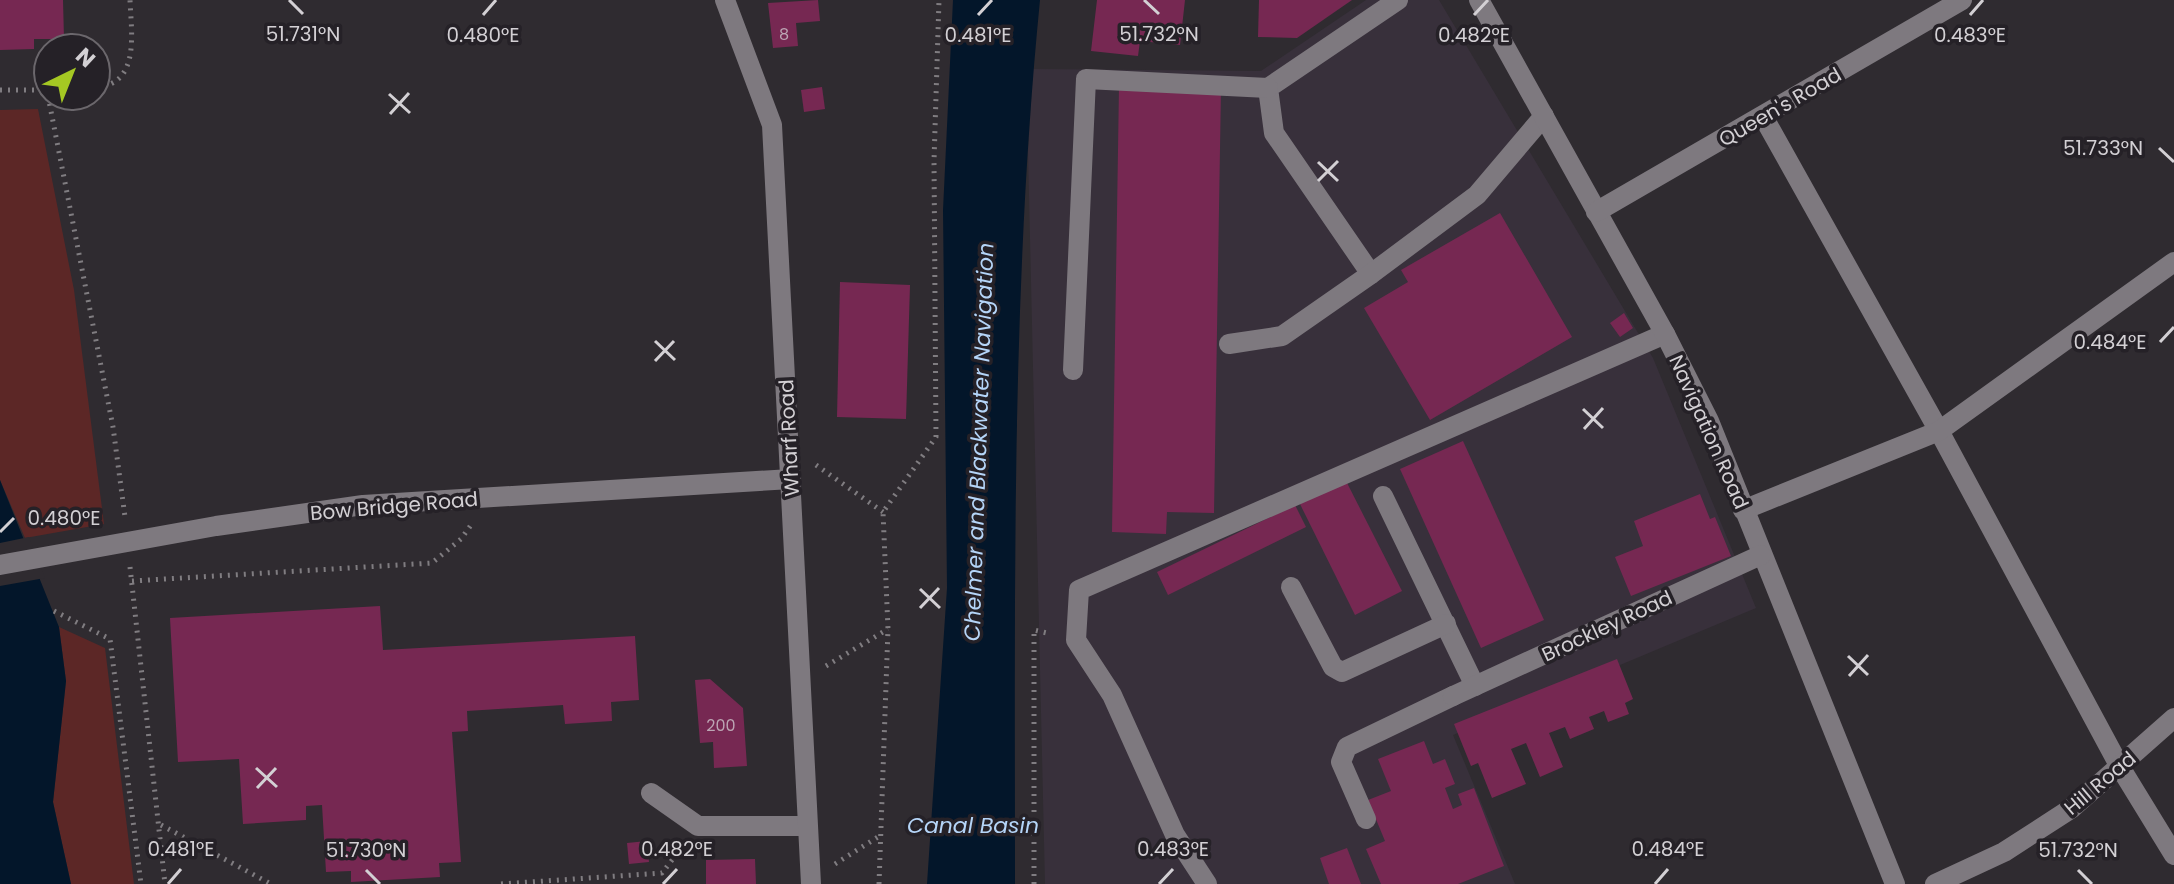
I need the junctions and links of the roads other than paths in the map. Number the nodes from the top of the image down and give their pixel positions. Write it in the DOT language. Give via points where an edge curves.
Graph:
graph roads {
  1 [pos="725,0"];
  2 [pos="1398,0"];
  3 [pos="1479,0"];
  4 [pos="1962,0"];
  5 [pos="1268,88"];
  6 [pos="1544,116"];
  7 [pos="1764,118"];
  8 [pos="1596,212"];
  9 [pos="2174,262"];
  10 [pos="1371,274"];
  11 [pos="1665,334"];
  12 [pos="1229,344"];
  13 [pos="1073,370"];
  14 [pos="1939,431"];
  15 [pos="791,479"];
  16 [pos="1383,496"];
  17 [pos="1743,510"];
  18 [pos="1761,555"];
  19 [pos="0,565"];
  20 [pos="1291,587"];
  21 [pos="1446,624"];
  22 [pos="1475,686"];
  23 [pos="2174,718"];
  24 [pos="2120,767"];
  25 [pos="651,793"];
  26 [pos="1366,819"];
  27 [pos="807,826"];
  28 [pos="2174,855"];
  29 [pos="811,882"];
  30 [pos="1207,884"];
  31 [pos="1895,884"];
  32 [pos="1935,884"];
  1 -- 15 [label="street, Wharf Road" via="772,125"];
  2 -- 5 [label="street"];
  3 -- 6 [label="street, Navigation Road"];
  4 -- 7 [label="street, Queen's Road"];
  5 -- 10 [label="street" via="1274,133"];
  5 -- 13 [label="street" via="1086,79"];
  6 -- 8 [label="street, Navigation Road"];
  6 -- 10 [label="street" via="1477,195"];
  7 -- 8 [label="street, Queen's Road"];
  7 -- 14 [label="street"];
  8 -- 11 [label="street, Navigation Road"];
  9 -- 14 [label="street"];
  10 -- 12 [label="street" via="1282,336"];
  11 -- 17 [label="street, Navigation Road" via="1709,421"];
  11 -- 30 [label="street" via="1079,590 1076,640 1112,695 1175,835"];
  14 -- 17 [label="street"];
  14 -- 24 [label="street"];
  15 -- 19 [label="street, Bow Bridge Road" via="363,505"];
  15 -- 27 [label="street, Wharf Road"];
  16 -- 21 [label="street"];
  17 -- 18 [label="street, Navigation Road"];
  18 -- 22 [label="street, Brockley Road"];
  18 -- 31 [label="street, Navigation Road"];
  20 -- 21 [label="street" via="1333,667 1342,672"];
  21 -- 22 [label="street"];
  22 -- 26 [label="street, Brockley Road" via="1347,747 1341,762"];
  23 -- 24 [label="street, Hill Road"];
  24 -- 28 [label="street"];
  24 -- 32 [label="street, Hill Road" via="2072,808 2004,852"];
  25 -- 27 [label="street" via="698,826"];
  27 -- 29 [label="street, Wharf Road"];
}
